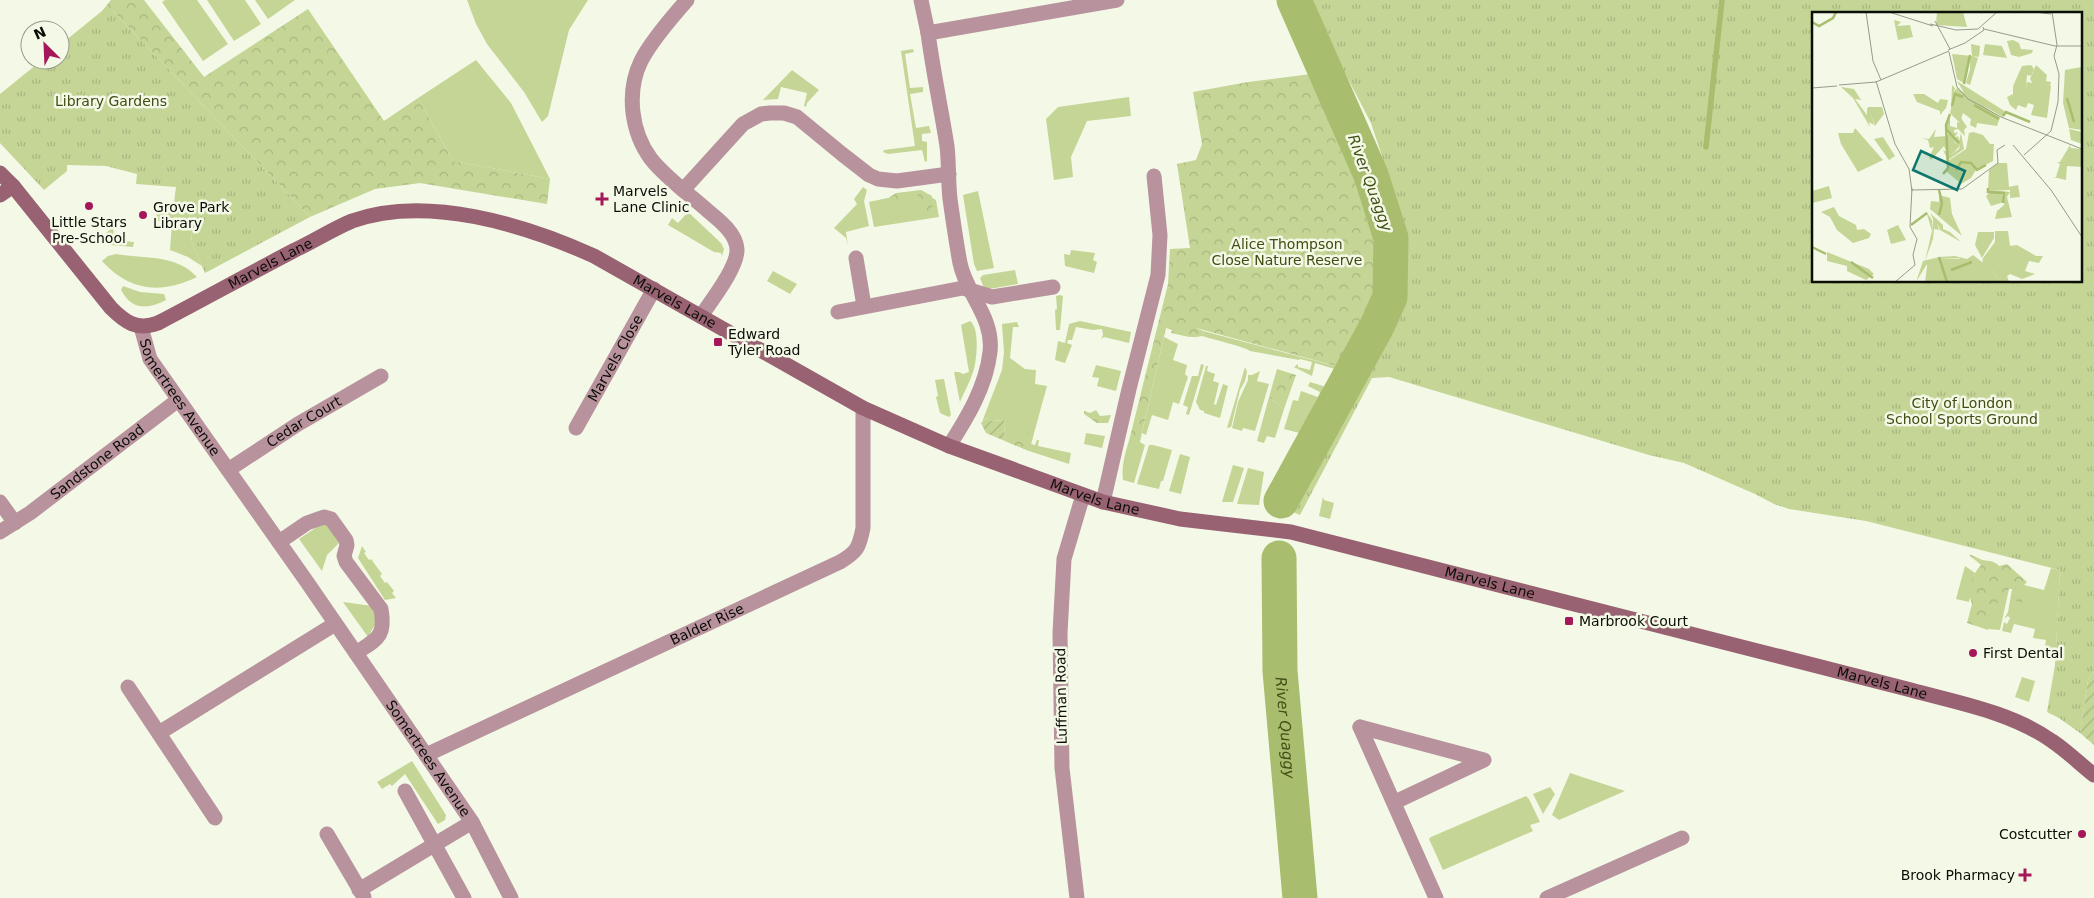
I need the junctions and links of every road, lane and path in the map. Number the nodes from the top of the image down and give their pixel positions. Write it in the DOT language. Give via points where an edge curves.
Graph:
graph roads {
  1 [pos="687,0"];
  2 [pos="921,0"];
  3 [pos="1115,0"];
  4 [pos="928,33"];
  5 [pos="0,173"];
  6 [pos="949,174"];
  7 [pos="1154,176"];
  8 [pos="13,186"];
  9 [pos="684,190"];
  10 [pos="0,195"];
  11 [pos="856,258"];
  12 [pos="1053,287"];
  13 [pos="654,289"];
  14 [pos="973,292"];
  15 [pos="864,306"];
  16 [pos="838,312"];
  17 [pos="701,316"];
  18 [pos="141,326"];
  19 [pos="381,376"];
  20 [pos="178,400"];
  21 [pos="863,408"];
  22 [pos="576,428"];
  23 [pos="949,446"];
  24 [pos="228,470"];
  25 [pos="1082,495"];
  26 [pos="0,502"];
  27 [pos="1103,502"];
  28 [pos="15,522"];
  29 [pos="0,532"];
  30 [pos="279,542"];
  31 [pos="335,624"];
  32 [pos="356,653"];
  33 [pos="128,687"];
  34 [pos="159,733"];
  35 [pos="426,755"];
  36 [pos="2094,775"];
  37 [pos="405,791"];
  38 [pos="1394,802"];
  39 [pos="216,818"];
  40 [pos="472,822"];
  41 [pos="326,834"];
  42 [pos="1682,838"];
  43 [pos="434,843"];
  44 [pos="362,894"];
  45 [pos="464,898"];
  46 [pos="511,898"];
  47 [pos="1077,898"];
  48 [pos="1436,898"];
  49 [pos="1547,898"];
  1 -- 9 [label="street" via="642,59 632,96 636,129 646,151"];
  2 -- 4 [label="street"];
  3 -- 4 [label="street"];
  4 -- 6 [label="street"];
  5 -- 8 [label="street, Somertrees Avenue"];
  6 -- 9 [label="street" via="897,182 878,179 797,117 770,113 743,124"];
  6 -- 14 [label="street" via="961,266"];
  7 -- 27 [label="street" via="1160,221 1160,266"];
  8 -- 10 [label="street"];
  8 -- 18 [label="street, Somertrees Avenue" via="111,308 123,320"];
  9 -- 17 [label="street" via="724,225 737,248 726,276"];
  11 -- 15 [label="street"];
  12 -- 14 [label="street" via="992,297"];
  13 -- 17 [label="street, Marvels Lane"];
  13 -- 18 [label="street, Marvels Lane" via="574,247 508,225 448,213 396,212 339,227 173,315 150,326"];
  13 -- 22 [label="street, Marvels Close"];
  14 -- 15 [label="street" via="963,288"];
  14 -- 23 [label="street" via="987,327 990,351 980,390"];
  15 -- 16 [label="street"];
  17 -- 21 [label="street, Marvels Lane"];
  18 -- 20 [label="street, Somertrees Avenue" via="150,359"];
  19 -- 24 [label="street, Cedar Court" via="298,424"];
  20 -- 24 [label="street, Somertrees Avenue"];
  20 -- 28 [label="street, Sandstone Road"];
  21 -- 23 [label="street, Marvels Lane"];
  21 -- 35 [label="street, Balder Rise" via="863,528 860,545 853,554"];
  23 -- 25 [label="street, Marvels Lane"];
  24 -- 30 [label="street, Somertrees Avenue"];
  25 -- 27 [label="street, Marvels Lane"];
  25 -- 47 [label="street, Luffman Road" via="1064,559 1060,634 1062,768"];
  26 -- 28 [label="street"];
  27 -- 36 [label="street, Marvels Lane" via="1180,519 1291,532 1911,690 2015,721 2053,741"];
  28 -- 29 [label="street, Sandstone Road"];
  30 -- 31 [label="street, Somertrees Avenue"];
  30 -- 32 [label="street" via="307,523 324,517 331,519 346,540 346,562 381,609 383,618 383,630"];
  31 -- 32 [label="street, Somertrees Avenue"];
  31 -- 34 [label="street"];
  32 -- 35 [label="street, Somertrees Avenue"];
  33 -- 34 [label="street"];
  34 -- 39 [label="street"];
  35 -- 40 [label="street, Somertrees Avenue"];
  37 -- 43 [label="street"];
  38 -- 38 [label="street" via="1457,773 1484,760 1360,727"];
  38 -- 48 [label="street"];
  40 -- 43 [label="street"];
  40 -- 46 [label="street, Somertrees Avenue"];
  41 -- 44 [label="street"];
  42 -- 49 [label="street"];
  43 -- 44 [label="street"];
  43 -- 45 [label="street"];
}
